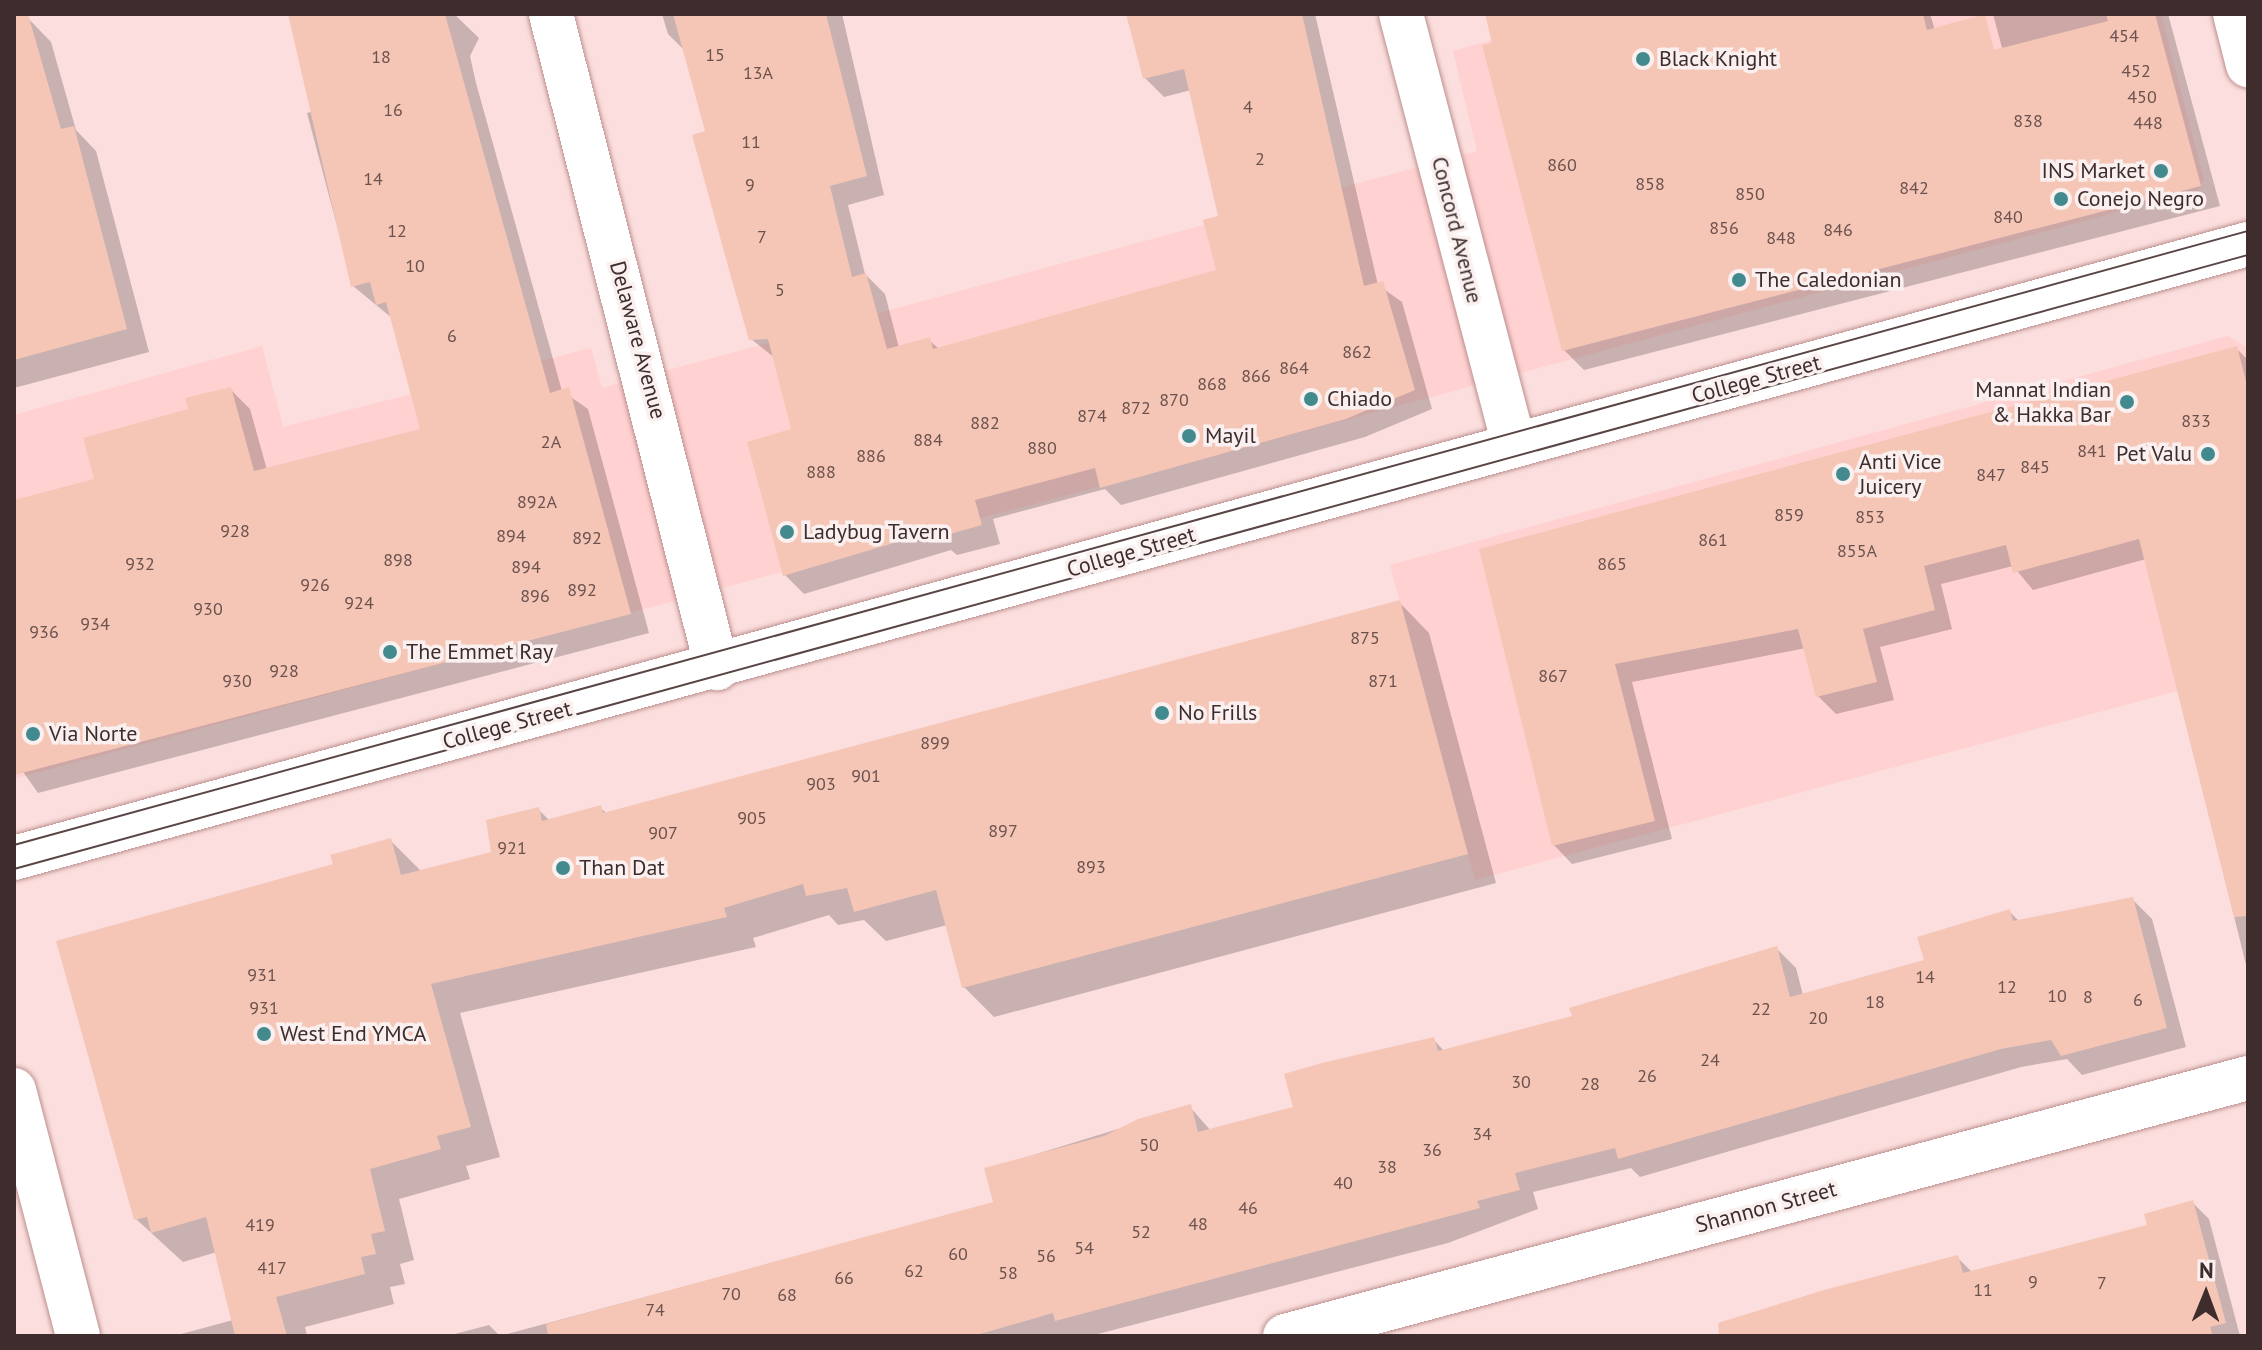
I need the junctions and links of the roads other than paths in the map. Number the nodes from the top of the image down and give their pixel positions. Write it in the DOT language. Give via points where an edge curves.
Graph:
graph roads {
  1 [pos="551,14"];
  2 [pos="1401,14"];
  3 [pos="2235,14"];
  4 [pos="2248,65"];
  5 [pos="2248,244"];
  6 [pos="1514,445"];
  7 [pos="717,668"];
  8 [pos="14,858"];
  9 [pos="2248,1078"];
  10 [pos="14,1090"];
  11 [pos="78,1336"];
  12 [pos="1285,1336"];
  1 -- 7 [label="street, Delaware Avenue"];
  2 -- 6 [label="street, Concord Avenue"];
  3 -- 4 [label="street"];
  5 -- 6 [label="street, College Street"];
  6 -- 7 [label="street, College Street"];
  7 -- 8 [label="street, College Street"];
  9 -- 12 [label="street, Shannon Street"];
  10 -- 11 [label="street"];
}
